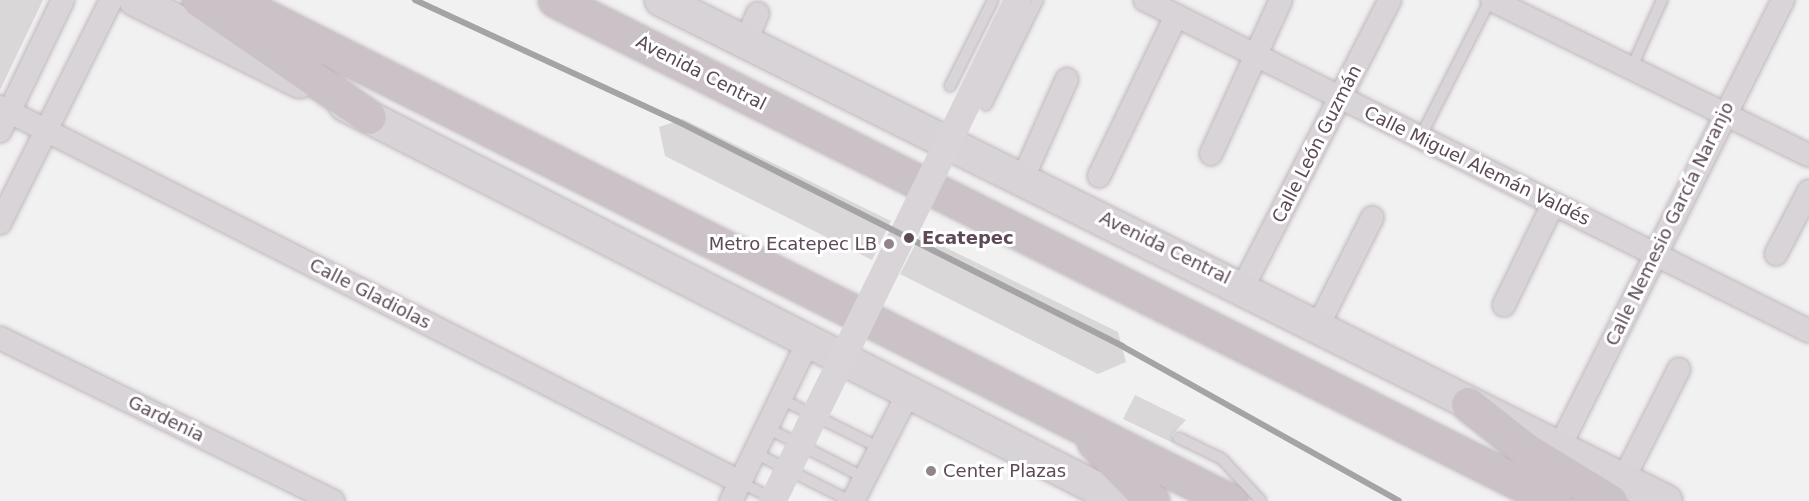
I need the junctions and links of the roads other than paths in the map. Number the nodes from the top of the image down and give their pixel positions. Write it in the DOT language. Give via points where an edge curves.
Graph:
graph roads {
  1 [pos="63,0"];
  2 [pos="111,0"];
  3 [pos="135,0"];
  4 [pos="200,0"];
  5 [pos="231,0"];
  6 [pos="555,0"];
  7 [pos="993,0"];
  8 [pos="1017,0"];
  9 [pos="1038,0"];
  10 [pos="1145,0"];
  11 [pos="1281,0"];
  12 [pos="1390,0"];
  13 [pos="1491,0"];
  14 [pos="1662,0"];
  15 [pos="1783,0"];
  16 [pos="671,2"];
  17 [pos="758,13"];
  18 [pos="1176,16"];
  19 [pos="746,41"];
  20 [pos="1258,60"];
  21 [pos="1631,70"];
  22 [pos="1067,79"];
  23 [pos="950,86"];
  24 [pos="1342,100"];
  25 [pos="986,105"];
  26 [pos="1723,116"];
  27 [pos="3,117"];
  28 [pos="369,117"];
  29 [pos="46,130"];
  30 [pos="1420,138"];
  31 [pos="1808,152"];
  32 [pos="1211,154"];
  33 [pos="1100,176"];
  34 [pos="1023,178"];
  35 [pos="1809,191"];
  36 [pos="1553,204"];
  37 [pos="1372,218"];
  38 [pos="0,223"];
  39 [pos="1654,254"];
  40 [pos="1776,254"];
  41 [pos="1243,287"];
  42 [pos="1504,305"];
  43 [pos="1319,324"];
  44 [pos="1809,331"];
  45 [pos="0,338"];
  46 [pos="809,340"];
  47 [pos="1679,369"];
  48 [pos="909,392"];
  49 [pos="781,399"];
  50 [pos="1468,404"];
  51 [pos="1074,422"];
  52 [pos="767,428"];
  53 [pos="1179,438"];
  54 [pos="880,448"];
  55 [pos="1559,448"];
  56 [pos="755,453"];
  57 [pos="865,478"];
  58 [pos="1617,490"];
  59 [pos="736,492"];
  60 [pos="333,501"];
  61 [pos="772,501"];
  62 [pos="778,501"];
  63 [pos="851,501"];
  64 [pos="1122,501"];
  65 [pos="1152,501"];
  66 [pos="1230,501"];
  67 [pos="1262,501"];
  68 [pos="1555,501"];
  69 [pos="1666,501"];
  1 -- 27 [label="street"];
  2 -- 29 [label="street"];
  3 -- 28 [label="main road"];
  4 -- 28 [label="highway"];
  5 -- 51 [label="highway"];
  6 -- 68 [label="highway, Avenida Central"];
  7 -- 23 [label="lane"];
  8 -- 61 [label="street, bridge"];
  9 -- 25 [label="lane"];
  10 -- 18 [label="street, Calle Miguel Alemán Valdés"];
  11 -- 20 [label="street"];
  12 -- 24 [label="street, Calle León Guzmán"];
  13 -- 21 [label="street"];
  13 -- 30 [label="lane"];
  14 -- 21 [label="lane"];
  15 -- 26 [label="street, Calle Nemesio García Naranjo"];
  16 -- 19 [label="main road, Avenida Central"];
  17 -- 19 [label="street"];
  18 -- 20 [label="street, Calle Miguel Alemán Valdés"];
  18 -- 33 [label="street"];
  19 -- 34 [label="main road, Avenida Central"];
  20 -- 24 [label="street, Calle Miguel Alemán Valdés"];
  20 -- 32 [label="street"];
  21 -- 26 [label="street"];
  22 -- 34 [label="street"];
  24 -- 30 [label="street, Calle Miguel Alemán Valdés"];
  24 -- 41 [label="street, Calle León Guzmán"];
  26 -- 31 [label="street"];
  26 -- 39 [label="street, Calle Nemesio García Naranjo"];
  27 -- 29 [label="street, Calle Gladiolas"];
  28 -- 46 [label="main road"];
  29 -- 38 [label="street"];
  29 -- 59 [label="street, Calle Gladiolas"];
  30 -- 36 [label="street, Calle Miguel Alemán Valdés"];
  34 -- 41 [label="main road, Avenida Central"];
  35 -- 40 [label="street"];
  36 -- 39 [label="street, Calle Miguel Alemán Valdés"];
  36 -- 42 [label="street"];
  37 -- 43 [label="street"];
  39 -- 44 [label="street, Calle Miguel Alemán Valdés"];
  39 -- 55 [label="street, Calle Nemesio García Naranjo"];
  41 -- 43 [label="main road, Avenida Central"];
  43 -- 50 [label="main road, Avenida Central"];
  45 -- 60 [label="street, Gardenia"];
  46 -- 48 [label="main road"];
  46 -- 49 [label="street"];
  47 -- 58 [label="street"];
  48 -- 54 [label="street"];
  48 -- 64 [label="main road"];
  49 -- 52 [label="street"];
  49 -- 54 [label="lane"];
  50 -- 55 [label="main road, Avenida Central"];
  50 -- 58 [label="highway" via="1526,449"];
  51 -- 65 [label="highway"];
  51 -- 66 [label="highway"];
  52 -- 56 [label="street"];
  52 -- 57 [label="lane"];
  53 -- 67 [label="lane" via="1222,459"];
  54 -- 57 [label="street"];
  55 -- 58 [label="main road, Avenida Central"];
  56 -- 59 [label="street"];
  56 -- 63 [label="lane"];
  57 -- 63 [label="street"];
  58 -- 69 [label="main road, Avenida Central"];
  59 -- 62 [label="lane"];
}
